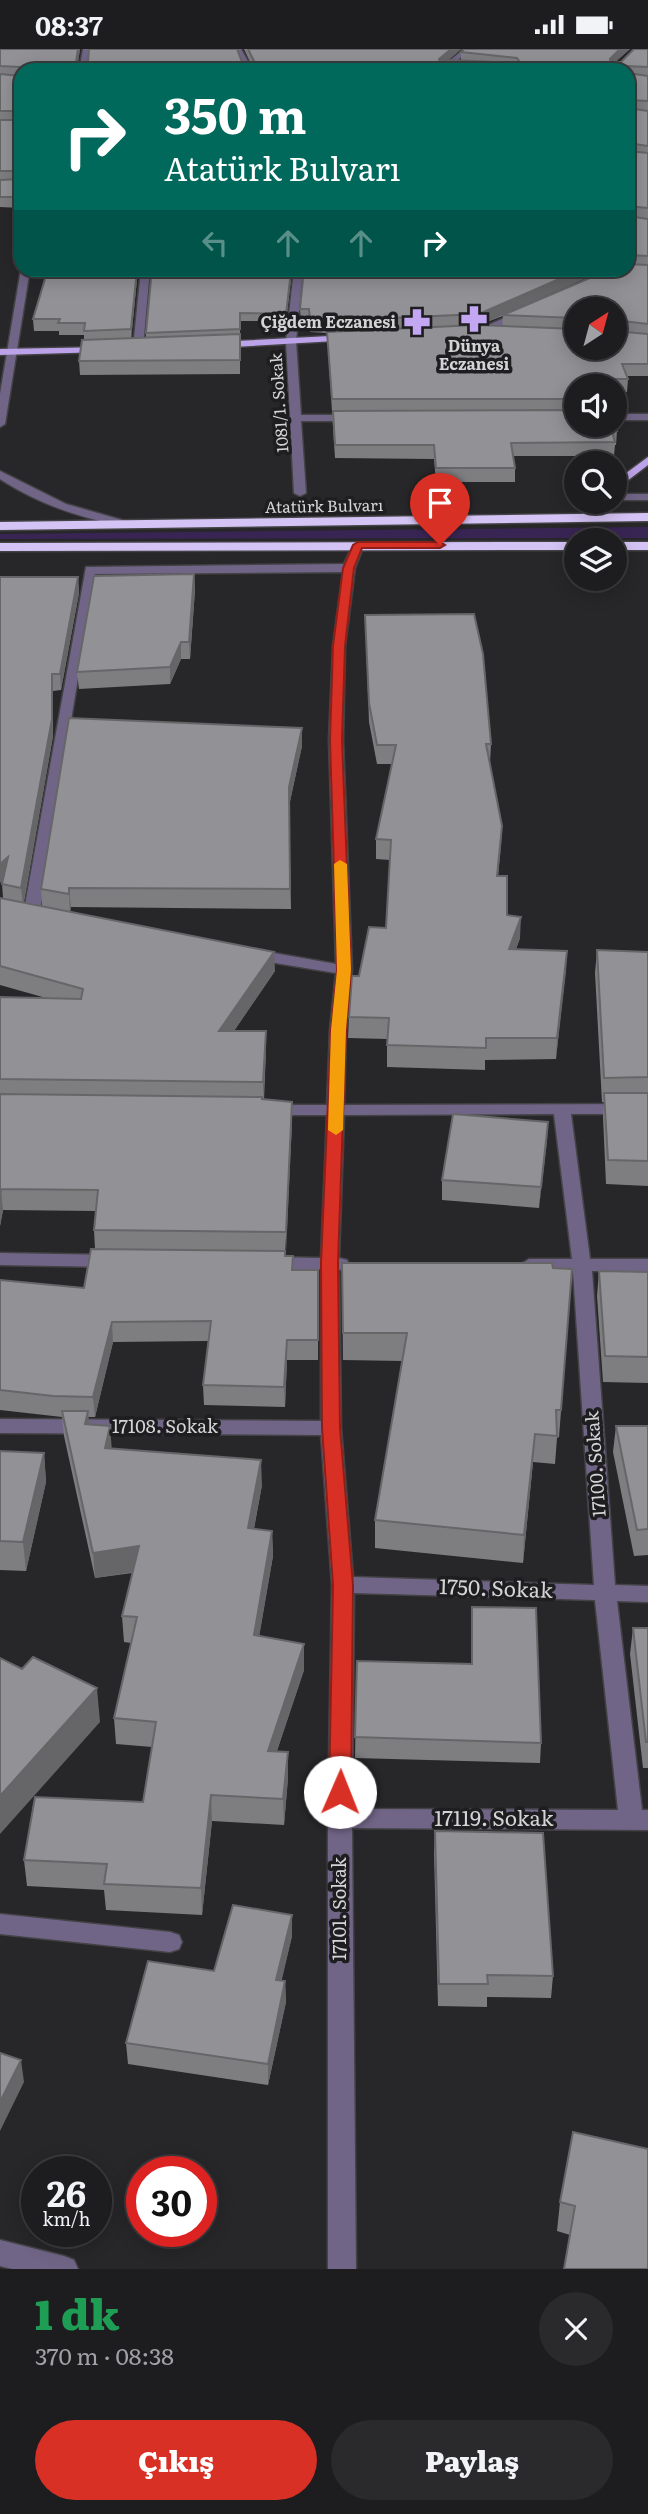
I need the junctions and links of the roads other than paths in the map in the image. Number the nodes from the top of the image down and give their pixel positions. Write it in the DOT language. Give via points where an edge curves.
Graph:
graph roads {
  1 [pos="468,49"];
  2 [pos="452,63"];
  3 [pos="25,277"];
  4 [pos="145,277"];
  5 [pos="298,277"];
  6 [pos="538,306"];
  7 [pos="477,332"];
  8 [pos="464,333"];
  9 [pos="504,333"];
  10 [pos="358,338"];
  11 [pos="291,341"];
  12 [pos="208,345"];
  13 [pos="138,348"];
  14 [pos="152,348"];
  15 [pos="113,349"];
  16 [pos="125,349"];
  17 [pos="0,352"];
  18 [pos="12,352"];
  19 [pos="627,417"];
  20 [pos="648,417"];
  21 [pos="296,418"];
  22 [pos="366,418"];
  23 [pos="0,424"];
  24 [pos="648,460"];
  25 [pos="0,474"];
  26 [pos="627,477"];
  27 [pos="300,493"];
  28 [pos="648,497"];
  29 [pos="627,498"];
  30 [pos="588,514"];
  31 [pos="585,517"];
  32 [pos="648,517"];
  33 [pos="137,525"];
  34 [pos="0,526"];
  35 [pos="358,545"];
  36 [pos="564,546"];
  37 [pos="627,546"];
  38 [pos="648,546"];
  39 [pos="0,547"];
  40 [pos="349,568"];
  41 [pos="10,911"];
  42 [pos="235,951"];
  43 [pos="344,970"];
  44 [pos="562,1109"];
  45 [pos="648,1109"];
  46 [pos="256,1110"];
  47 [pos="336,1111"];
  48 [pos="0,1259"];
  49 [pos="138,1261"];
  50 [pos="247,1262"];
  51 [pos="330,1263"];
  52 [pos="356,1264"];
  53 [pos="516,1265"];
  54 [pos="648,1265"];
  55 [pos="582,1266"];
  56 [pos="0,1426"];
  57 [pos="331,1428"];
  58 [pos="343,1585"];
  59 [pos="605,1592"];
  60 [pos="648,1594"];
  61 [pos="340,1818"];
  62 [pos="639,1820"];
  63 [pos="0,1924"];
  64 [pos="170,1942"];
  65 [pos="0,2253"];
  66 [pos="64,2269"];
  67 [pos="342,2269"];
  1 -- 2 [label="street"];
  3 -- 18 [label="street"];
  4 -- 13 [label="street"];
  5 -- 11 [label="street, 1081/1. Sokak"];
  6 -- 7 [label="street"];
  7 -- 8 [label="main road"];
  7 -- 9 [label="main road"];
  10 -- 11 [label="main road"];
  11 -- 12 [label="main road"];
  11 -- 21 [label="street, 1081/1. Sokak"];
  13 -- 14 [label="main road"];
  13 -- 16 [label="main road"];
  15 -- 18 [label="main road"];
  17 -- 18 [label="main road"];
  18 -- 23 [label="street"];
  19 -- 20 [label="street"];
  21 -- 22 [label="street"];
  21 -- 27 [label="street, 1081/1. Sokak"];
  24 -- 26 [label="main road"];
  25 -- 33 [label="street" via="49,503 90,517"];
  28 -- 29 [label="street"];
  30 -- 31 [label="main road"];
  31 -- 32 [label="highway, Atatürk Bulvarı"];
  31 -- 33 [label="highway, Atatürk Bulvarı"];
  33 -- 34 [label="highway, Atatürk Bulvarı"];
  35 -- 36 [label="highway"];
  35 -- 39 [label="highway"];
  35 -- 40 [label="street, 17101. Sokak"];
  37 -- 38 [label="highway"];
  40 -- 41 [label="street" via="90,570 38,917"];
  40 -- 43 [label="street, 17101. Sokak" via="339,646 336,740"];
  42 -- 43 [label="street"];
  43 -- 47 [label="street, 17101. Sokak"];
  44 -- 45 [label="street"];
  44 -- 47 [label="street"];
  44 -- 55 [label="street, 17100. Sokak"];
  46 -- 47 [label="street"];
  47 -- 51 [label="street, 17101. Sokak"];
  48 -- 49 [label="street"];
  50 -- 51 [label="street"];
  51 -- 52 [label="street"];
  51 -- 57 [label="street, 17101. Sokak"];
  53 -- 55 [label="street"];
  54 -- 55 [label="street"];
  55 -- 59 [label="street, 17100. Sokak"];
  56 -- 57 [label="street, 17108. Sokak"];
  57 -- 58 [label="street, 17101. Sokak"];
  58 -- 59 [label="street, 1750. Sokak"];
  58 -- 61 [label="street, 17101. Sokak"];
  59 -- 60 [label="street, 1750. Sokak"];
  59 -- 62 [label="street, 17100. Sokak"];
  61 -- 62 [label="street, 17119. Sokak"];
  61 -- 67 [label="street, 17101. Sokak"];
  63 -- 64 [label="street"];
  65 -- 66 [label="street"];
}
